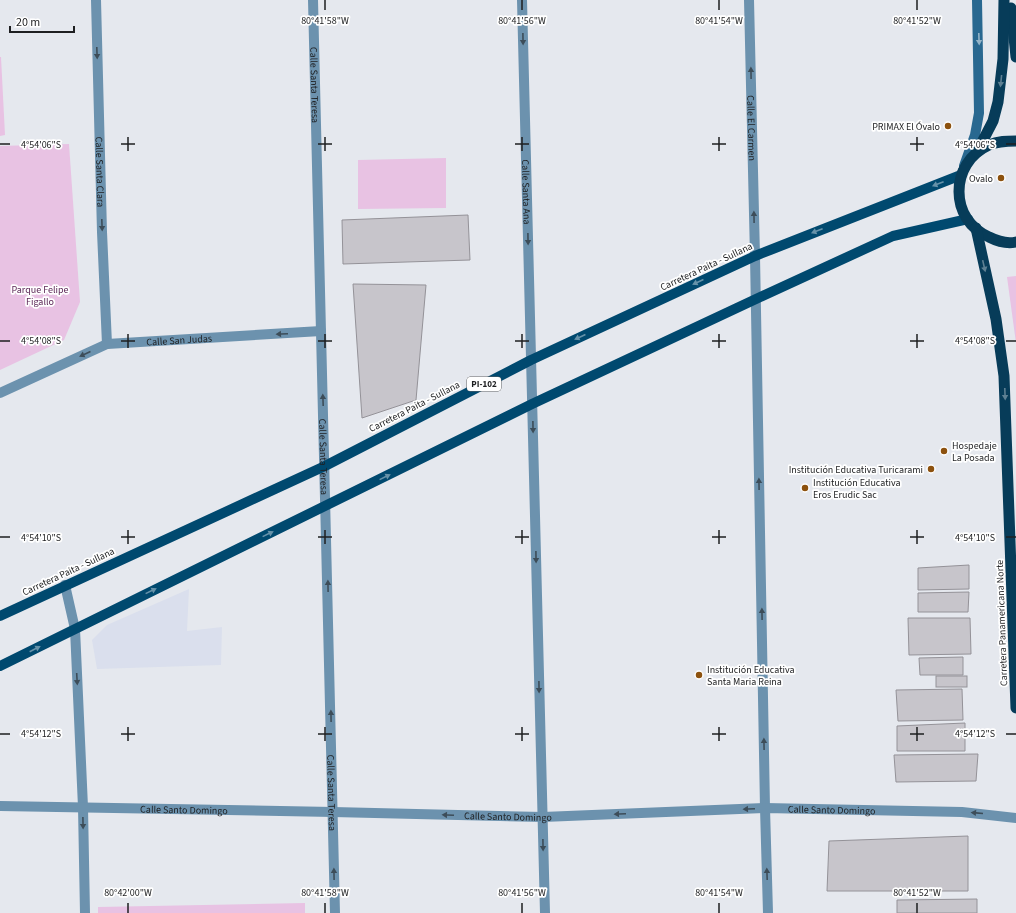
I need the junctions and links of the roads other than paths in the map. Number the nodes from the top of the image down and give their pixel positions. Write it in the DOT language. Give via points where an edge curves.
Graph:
graph roads {
  1 [pos="96,0"];
  2 [pos="313,0"];
  3 [pos="522,0"];
  4 [pos="749,0"];
  5 [pos="978,0"];
  6 [pos="1004,0"];
  7 [pos="1011,0"];
  8 [pos="1016,57"];
  9 [pos="1016,135"];
  10 [pos="1002,141"];
  11 [pos="1016,141"];
  12 [pos="977,152"];
  13 [pos="961,175"];
  14 [pos="968,219"];
  15 [pos="976,228"];
  16 [pos="1016,242"];
  17 [pos="755,256"];
  18 [pos="756,299"];
  19 [pos="321,331"];
  20 [pos="107,344"];
  21 [pos="531,360"];
  22 [pos="0,393"];
  23 [pos="532,404"];
  24 [pos="324,466"];
  25 [pos="326,506"];
  26 [pos="65,585"];
  27 [pos="0,616"];
  28 [pos="75,629"];
  29 [pos="0,666"];
  30 [pos="1016,708"];
  31 [pos="0,806"];
  32 [pos="83,807"];
  33 [pos="765,808"];
  34 [pos="333,812"];
  35 [pos="543,817"];
  36 [pos="1016,818"];
  37 [pos="85,913"];
  38 [pos="335,913"];
  39 [pos="545,913"];
  40 [pos="768,913"];
  1 -- 20 [label="street, Calle Santa Clara, one-way"];
  2 -- 19 [label="street, Calle Santa Teresa"];
  3 -- 21 [label="street, Calle Santa Ana, one-way"];
  17 -- 4 [label="street, Calle El Carmen, one-way"];
  5 -- 13 [label="main road, one-way" via="979,113 975,135"];
  6 -- 12 [label="highway, one-way" via="1003,59 998,102 993,121"];
  7 -- 8 [label="highway"];
  9 -- 10 [label="main road"];
  10 -- 11 [label="highway"];
  10 -- 12 [label="highway"];
  12 -- 13 [label="highway"];
  13 -- 14 [label="highway" via="959,200"];
  13 -- 17 [label="main road, Carretera Paita - Sullana / PI-102, one-way"];
  14 -- 15 [label="highway"];
  14 -- 18 [label="main road" via="893,236"];
  15 -- 16 [label="highway" via="982,234 997,240"];
  15 -- 30 [label="highway, Carretera Panamericana Norte, one-way" via="996,319 1004,376"];
  17 -- 18 [label="street, Calle El Carmen"];
  17 -- 21 [label="main road, Carretera Paita - Sullana / PI-102, one-way"];
  18 -- 23 [label="main road"];
  33 -- 18 [label="street, Calle El Carmen, one-way"];
  19 -- 20 [label="street, Calle San Judas, one-way"];
  24 -- 19 [label="street, Calle Santa Teresa, one-way"];
  20 -- 22 [label="street, Calle San Judas, one-way"];
  21 -- 23 [label="street, Calle Santa Ana"];
  21 -- 24 [label="main road, Carretera Paita - Sullana / PI-102"];
  25 -- 23 [label="main road, one-way"];
  23 -- 35 [label="street, Calle Santa Ana, one-way"];
  24 -- 25 [label="street, Calle Santa Teresa"];
  24 -- 26 [label="main road, Carretera Paita - Sullana / PI-102"];
  28 -- 25 [label="main road, one-way"];
  34 -- 25 [label="street, Calle Santa Teresa, one-way"];
  26 -- 27 [label="main road, Carretera Paita - Sullana / PI-102"];
  26 -- 28 [label="street"];
  29 -- 28 [label="main road, one-way"];
  28 -- 32 [label="street, one-way"];
  31 -- 32 [label="street, Calle Santo Domingo"];
  32 -- 34 [label="street, Calle Santo Domingo"];
  32 -- 37 [label="street, one-way"];
  33 -- 35 [label="street, Calle Santo Domingo, one-way"];
  36 -- 33 [label="street, Calle Santo Domingo, one-way" via="962,812"];
  40 -- 33 [label="street, Calle El Carmen, one-way"];
  35 -- 34 [label="street, Calle Santo Domingo, one-way"];
  38 -- 34 [label="street, Calle Santa Teresa, one-way"];
  35 -- 39 [label="street, Calle Santa Ana, one-way"];
}
